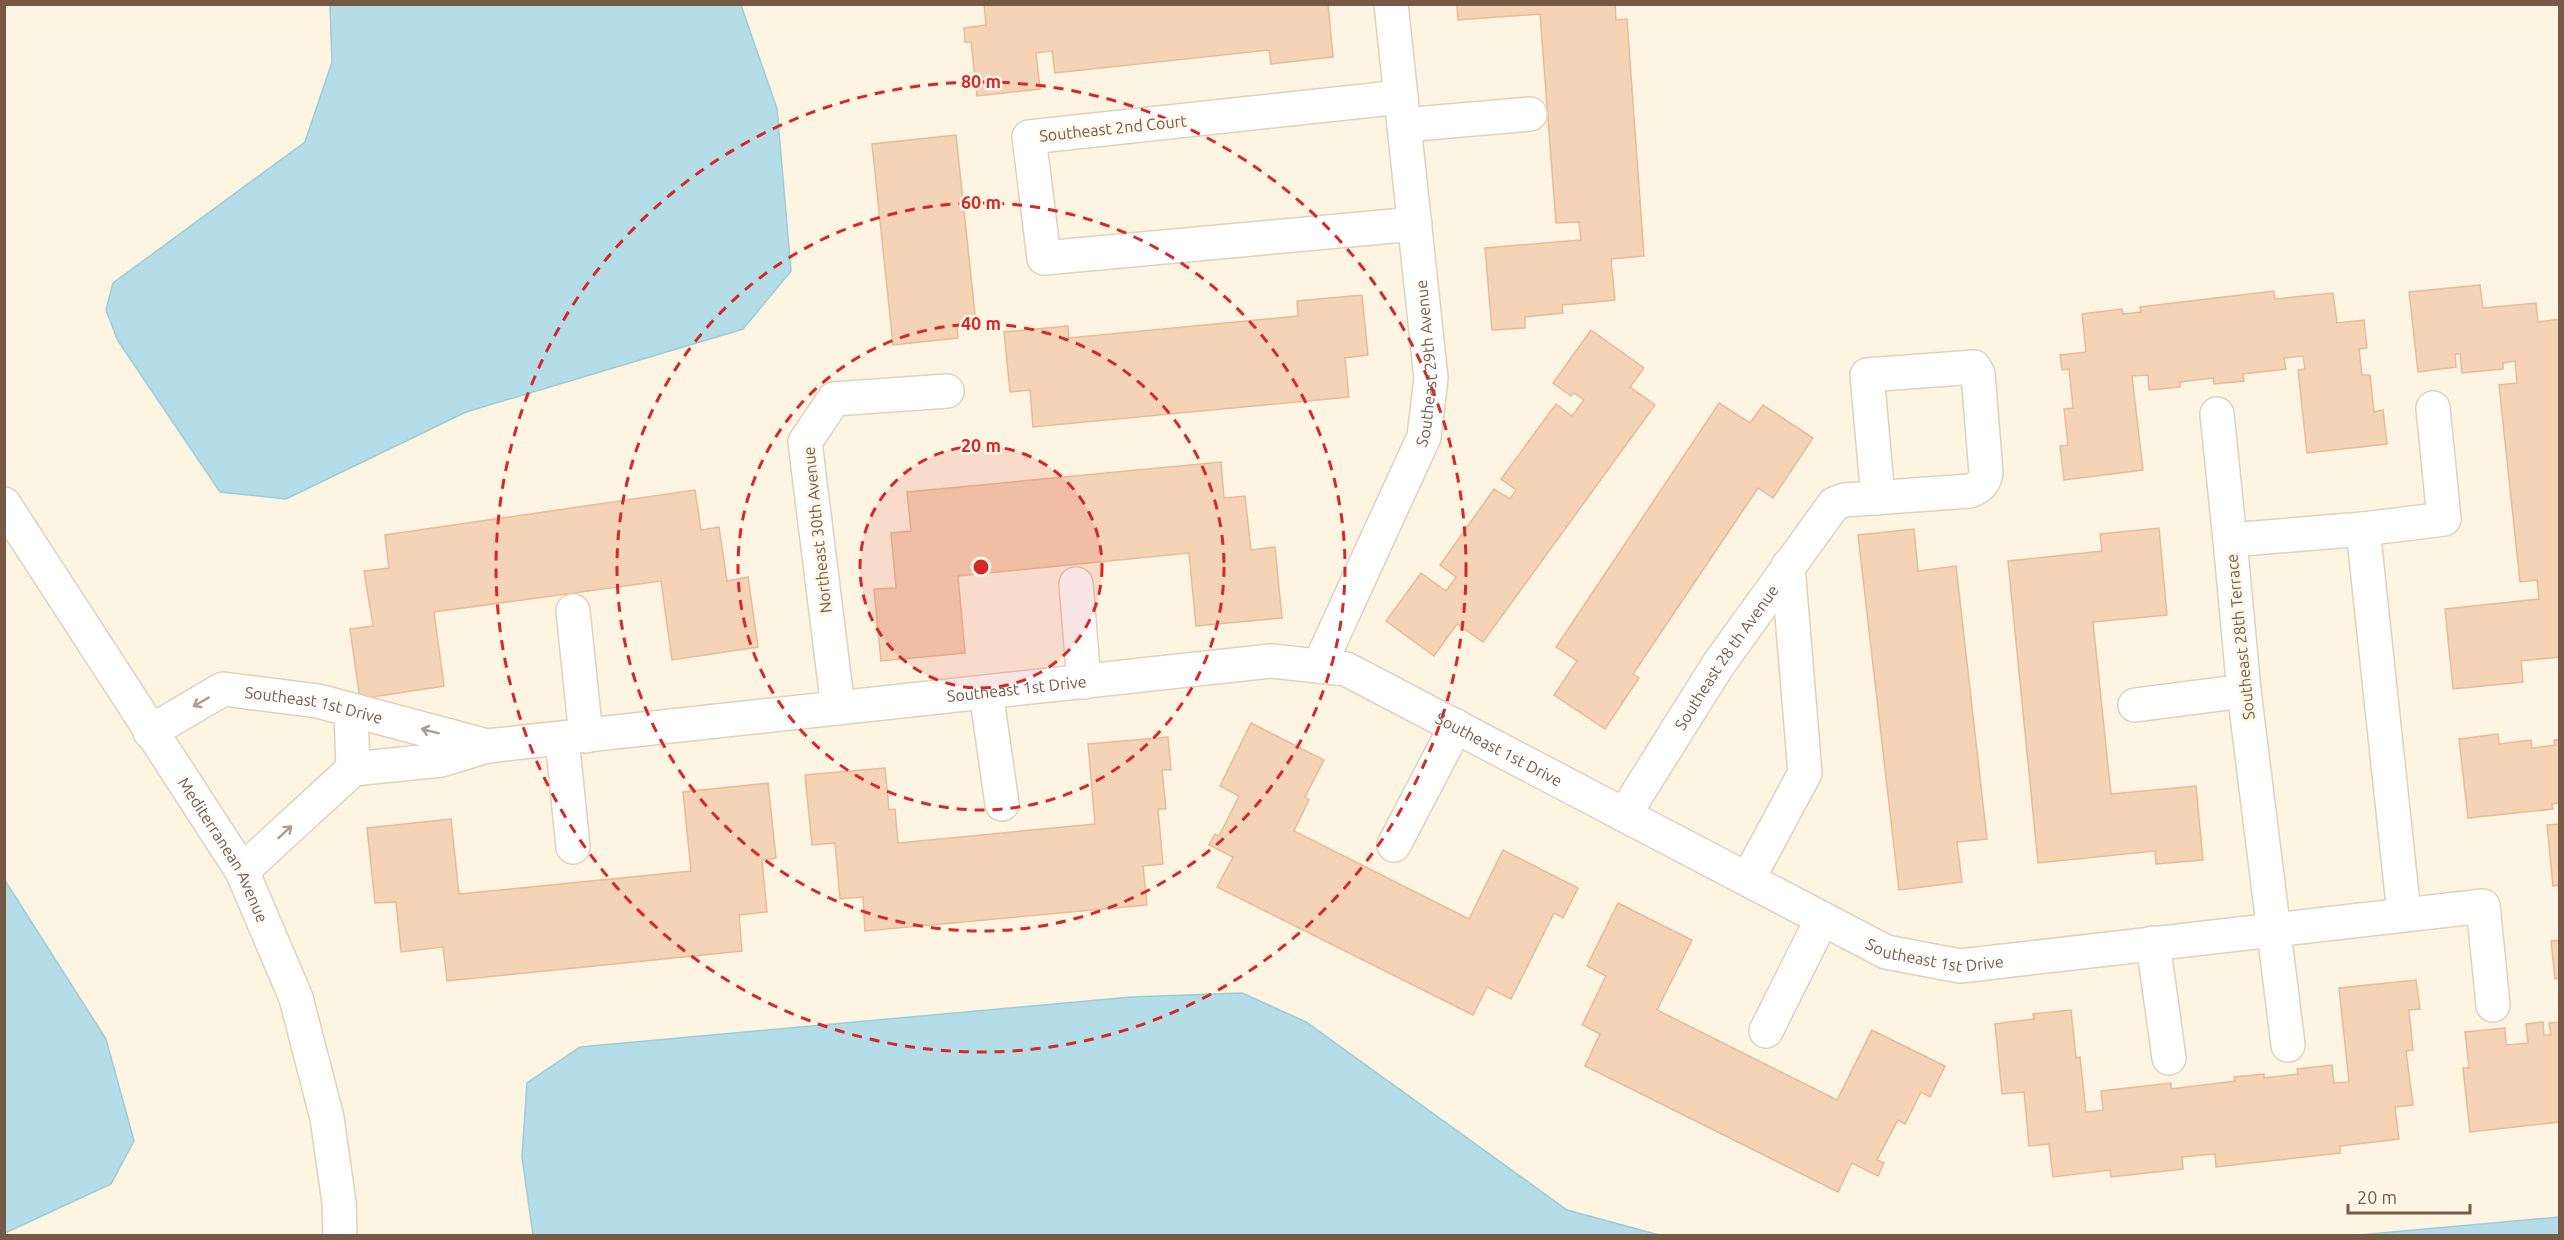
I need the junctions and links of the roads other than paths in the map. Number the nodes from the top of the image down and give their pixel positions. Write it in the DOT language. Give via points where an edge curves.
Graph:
graph roads {
  1 [pos="1391,4"];
  2 [pos="1402,111"];
  3 [pos="1530,114"];
  4 [pos="1414,224"];
  5 [pos="947,391"];
  6 [pos="2433,408"];
  7 [pos="2217,414"];
  8 [pos="1878,498"];
  9 [pos="4,504"];
  10 [pos="2363,529"];
  11 [pos="2230,540"];
  12 [pos="1788,566"];
  13 [pos="1076,584"];
  14 [pos="573,611"];
  15 [pos="1319,666"];
  16 [pos="1084,682"];
  17 [pos="2244,691"];
  18 [pos="986,692"];
  19 [pos="2135,705"];
  20 [pos="838,708"];
  21 [pos="351,710"];
  22 [pos="1456,726"];
  23 [pos="150,732"];
  24 [pos="574,738"];
  25 [pos="487,746"];
  26 [pos="353,769"];
  27 [pos="1002,804"];
  28 [pos="1624,814"];
  29 [pos="1395,845"];
  30 [pos="573,847"];
  31 [pos="242,871"];
  32 [pos="1748,879"];
  33 [pos="2404,914"];
  34 [pos="1822,919"];
  35 [pos="2274,929"];
  36 [pos="2153,943"];
  37 [pos="2493,1005"];
  38 [pos="1766,1031"];
  39 [pos="2288,1046"];
  40 [pos="2169,1058"];
  41 [pos="340,1236"];
  1 -- 2 [label="street, Southeast 29th Avenue"];
  2 -- 3 [label="street"];
  2 -- 4 [label="street, Southeast 29th Avenue"];
  2 -- 4 [label="street, Southeast 2nd Court" via="1029,137 1044,258"];
  4 -- 15 [label="street, Southeast 29th Avenue" via="1431,378 1424,437"];
  5 -- 20 [label="street, Northeast 30th Avenue" via="834,399 806,442"];
  6 -- 10 [label="street, Southeast 28th Terrace" via="2444,519"];
  7 -- 11 [label="street"];
  8 -- 8 [label="street" via="1970,491 1984,481 1974,367 1867,375"];
  8 -- 12 [label="street, Southeast 28 th Avenue" via="1834,504"];
  9 -- 23 [label="street, Mediterranean Avenue"];
  10 -- 11 [label="street, Southeast 28th Terrace"];
  10 -- 33 [label="street"];
  11 -- 17 [label="street, Southeast 28th Terrace"];
  12 -- 28 [label="street, Southeast 28 th Avenue" via="1718,665"];
  12 -- 32 [label="street" via="1805,773"];
  13 -- 16 [label="street"];
  14 -- 24 [label="street"];
  15 -- 16 [label="street, Southeast 1st Drive" via="1272,661"];
  15 -- 22 [label="street, Southeast 1st Drive" via="1346,669"];
  16 -- 18 [label="street, Southeast 1st Drive"];
  17 -- 19 [label="street"];
  17 -- 35 [label="street, Southeast 28th Terrace"];
  18 -- 20 [label="street, Southeast 1st Drive"];
  18 -- 27 [label="street"];
  20 -- 24 [label="street, Southeast 1st Drive"];
  21 -- 23 [label="street, Southeast 1st Drive, one-way" via="318,701 223,689"];
  25 -- 21 [label="street, Southeast 1st Drive, one-way"];
  21 -- 26 [label="street"];
  22 -- 28 [label="street, Southeast 1st Drive"];
  22 -- 29 [label="street"];
  23 -- 31 [label="street, Mediterranean Avenue"];
  24 -- 25 [label="street, Southeast 1st Drive"];
  24 -- 30 [label="street"];
  25 -- 26 [label="street, Southeast 1st Drive" via="441,760"];
  31 -- 26 [label="street, one-way"];
  28 -- 32 [label="street, Southeast 1st Drive"];
  31 -- 41 [label="street, Mediterranean Avenue" via="296,998 327,1118"];
  32 -- 34 [label="street, Southeast 1st Drive"];
  33 -- 35 [label="street, Southeast 1st Drive"];
  33 -- 37 [label="street, Southeast 1st Drive" via="2483,906"];
  34 -- 36 [label="street, Southeast 1st Drive" via="1886,952 1960,966"];
  34 -- 38 [label="street"];
  35 -- 36 [label="street, Southeast 1st Drive"];
  35 -- 39 [label="street, Southeast 28th Terrace"];
  36 -- 40 [label="street"];
}
